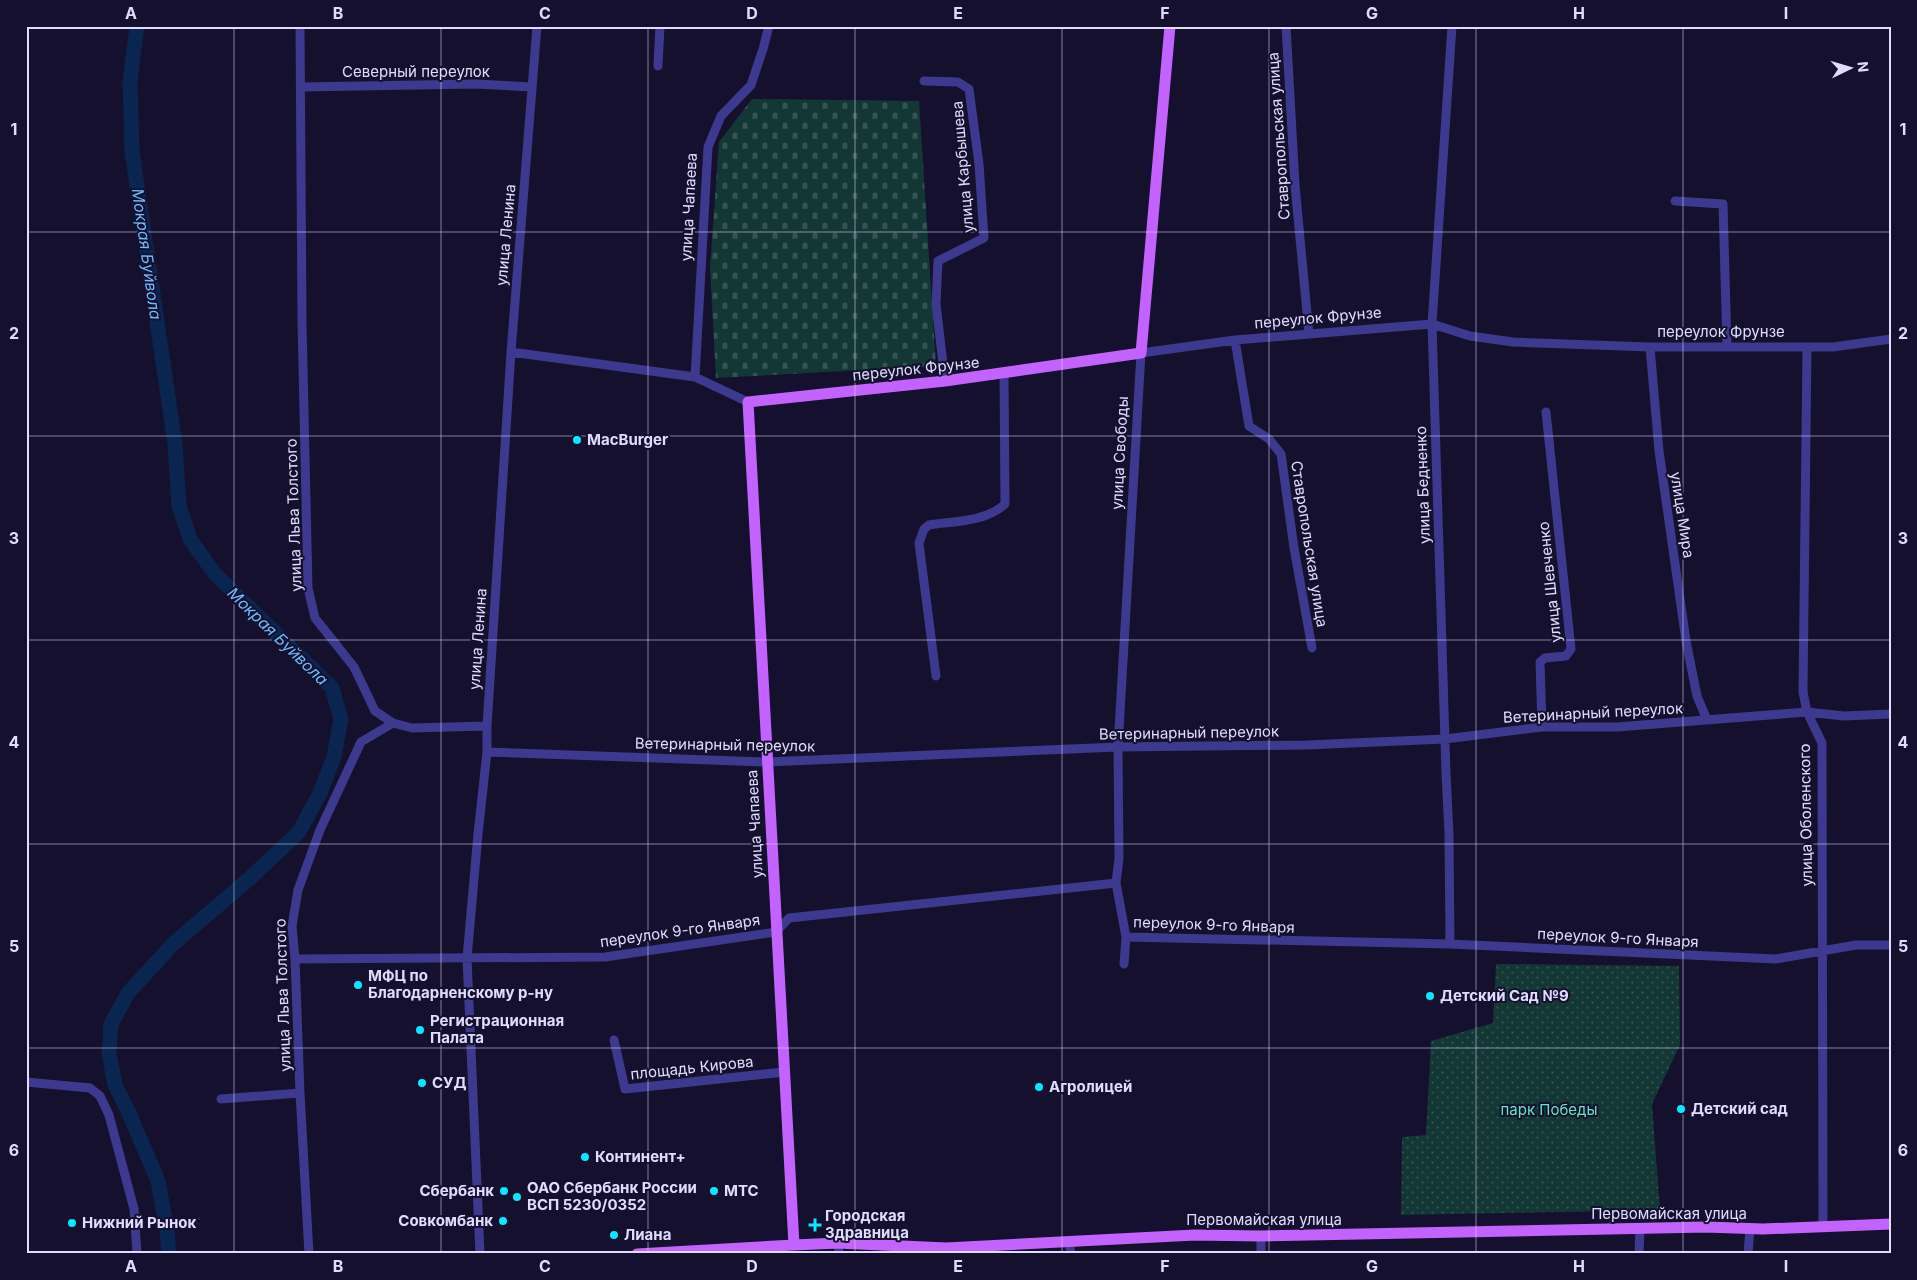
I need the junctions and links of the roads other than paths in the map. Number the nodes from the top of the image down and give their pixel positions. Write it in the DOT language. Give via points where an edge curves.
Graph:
graph roads {
  1 [pos="300,26"];
  2 [pos="537,26"];
  3 [pos="660,26"];
  4 [pos="769,26"];
  5 [pos="1170,26"];
  6 [pos="1286,26"];
  7 [pos="1452,26"];
  8 [pos="658,66"];
  9 [pos="924,81"];
  10 [pos="301,87"];
  11 [pos="532,87"];
  12 [pos="1675,201"];
  13 [pos="1432,324"];
  14 [pos="1309,334"];
  15 [pos="1891,339"];
  16 [pos="1235,340"];
  17 [pos="1650,347"];
  18 [pos="1728,347"];
  19 [pos="1806,347"];
  20 [pos="511,352"];
  21 [pos="1141,353"];
  22 [pos="1004,374"];
  23 [pos="695,376"];
  24 [pos="945,381"];
  25 [pos="748,402"];
  26 [pos="1546,412"];
  27 [pos="1312,648"];
  28 [pos="936,676"];
  29 [pos="1807,712"];
  30 [pos="1891,714"];
  31 [pos="1707,720"];
  32 [pos="393,723"];
  33 [pos="487,726"];
  34 [pos="1542,727"];
  35 [pos="1445,739"];
  36 [pos="1118,747"];
  37 [pos="487,752"];
  38 [pos="767,762"];
  39 [pos="1116,883"];
  40 [pos="776,932"];
  41 [pos="1126,938"];
  42 [pos="1450,944"];
  43 [pos="1891,945"];
  44 [pos="1821,951"];
  45 [pos="468,958"];
  46 [pos="295,959"];
  47 [pos="1124,964"];
  48 [pos="614,1040"];
  49 [pos="784,1072"];
  50 [pos="26,1082"];
  51 [pos="300,1093"];
  52 [pos="221,1099"];
  53 [pos="1891,1224"];
  54 [pos="1823,1227"];
  55 [pos="1750,1228"];
  56 [pos="1640,1229"];
  57 [pos="1261,1236"];
  58 [pos="794,1244"];
  59 [pos="1070,1248"];
  60 [pos="839,1249"];
  61 [pos="1004,1250"];
  62 [pos="946,1251"];
  63 [pos="667,1253"];
  64 [pos="137,1254"];
  65 [pos="309,1254"];
  66 [pos="480,1254"];
  67 [pos="637,1254"];
  68 [pos="1261,1254"];
  69 [pos="1639,1254"];
  70 [pos="1748,1254"];
  1 -- 10 [label="street, улица Льва Толстого"];
  2 -- 11 [label="street, улица Ленина"];
  3 -- 8 [label="street"];
  4 -- 23 [label="street, улица Чапаева" via="751,85 721,116 708,147"];
  5 -- 21 [label="main road, улица Свободы"];
  6 -- 14 [label="street, Ставропольская улица" via="1295,185"];
  7 -- 13 [label="street, улица Бедненко"];
  9 -- 24 [label="street, улица Карбышева" via="958,82 969,88 984,238 938,261 936,304"];
  10 -- 11 [label="street, Северный переулок" via="476,84"];
  10 -- 32 [label="street, улица Льва Толстого" via="308,588 315,618 354,667 375,711"];
  11 -- 20 [label="street, улица Ленина"];
  12 -- 18 [label="street" via="1723,204"];
  13 -- 14 [label="street, переулок Фрунзе"];
  13 -- 17 [label="street, переулок Фрунзе" via="1470,336 1513,342"];
  13 -- 35 [label="street, улица Бедненко"];
  14 -- 16 [label="street, переулок Фрунзе"];
  15 -- 19 [label="street, переулок Фрунзе" via="1833,347"];
  16 -- 21 [label="street, переулок Фрунзе"];
  16 -- 27 [label="street, Ставропольская улица" via="1249,426 1269,439 1281,454"];
  17 -- 18 [label="street, переулок Фрунзе"];
  17 -- 31 [label="street, улица Мира" via="1658,442 1686,641 1699,701"];
  18 -- 19 [label="street, переулок Фрунзе"];
  19 -- 29 [label="street, улица Оболенского" via="1803,692"];
  20 -- 23 [label="street"];
  20 -- 33 [label="street, улица Ленина"];
  21 -- 22 [label="main road, переулок Фрунзе"];
  21 -- 36 [label="street, улица Свободы"];
  22 -- 24 [label="main road, переулок Фрунзе"];
  22 -- 28 [label="street" via="1005,504 987,516 929,525 924,529 919,544"];
  23 -- 25 [label="street"];
  24 -- 25 [label="main road, переулок Фрунзе"];
  25 -- 38 [label="main road, улица Чапаева"];
  26 -- 34 [label="street, улица Шевченко" via="1571,649 1566,656 1545,658 1540,662"];
  29 -- 30 [label="street, Ветеринарный переулок" via="1844,716"];
  29 -- 31 [label="street, Ветеринарный переулок"];
  29 -- 44 [label="street, улица Оболенского" via="1822,743"];
  31 -- 34 [label="street, Ветеринарный переулок" via="1617,727"];
  32 -- 33 [label="street" via="412,728"];
  32 -- 46 [label="street, улица Льва Толстого" via="361,742 320,830 298,890 292,926"];
  33 -- 37 [label="street, улица Ленина"];
  34 -- 35 [label="street, Ветеринарный переулок"];
  35 -- 36 [label="street, Ветеринарный переулок" via="1308,745"];
  35 -- 42 [label="street, улица Бедненко"];
  36 -- 38 [label="street, Ветеринарный переулок"];
  36 -- 39 [label="street, улица Свободы" via="1119,858"];
  37 -- 38 [label="street, Ветеринарный переулок"];
  37 -- 45 [label="street, улица Ленина"];
  38 -- 40 [label="main road, улица Чапаева"];
  39 -- 40 [label="street, переулок 9-го Января" via="789,918"];
  39 -- 41 [label="street, переулок 9-го Января"];
  40 -- 45 [label="street, переулок 9-го Января" via="605,957"];
  40 -- 49 [label="main road, улица Чапаева"];
  41 -- 42 [label="street, переулок 9-го Января"];
  41 -- 47 [label="street"];
  42 -- 44 [label="street, переулок 9-го Января" via="1776,960"];
  43 -- 44 [label="street, переулок 9-го Января" via="1856,945"];
  44 -- 54 [label="street, улица Оболенского"];
  45 -- 46 [label="street, переулок 9-го Января"];
  45 -- 66 [label="street, улица Ленина"];
  46 -- 51 [label="street, улица Льва Толстого"];
  48 -- 49 [label="street, площадь Кирова" via="625,1089"];
  49 -- 58 [label="main road, улица Чапаева"];
  50 -- 64 [label="street" via="90,1088 100,1096 109,1115 134,1209"];
  51 -- 52 [label="street, улица Льва Толстого"];
  51 -- 65 [label="street, улица Льва Толстого"];
  53 -- 54 [label="main road, Первомайская улица"];
  54 -- 55 [label="main road, Первомайская улица"];
  55 -- 56 [label="main road, Первомайская улица"];
  55 -- 70 [label="street"];
  56 -- 57 [label="main road, Первомайская улица"];
  56 -- 69 [label="street"];
  57 -- 59 [label="main road, Первомайская улица" via="1195,1235"];
  57 -- 68 [label="street"];
  58 -- 60 [label="main road, Первомайская улица"];
  58 -- 63 [label="main road, Первомайская улица"];
  59 -- 61 [label="main road, Первомайская улица"];
  60 -- 62 [label="main road, Первомайская улица"];
  61 -- 62 [label="main road, Первомайская улица"];
  63 -- 67 [label="main road, Первомайская улица"];
}
